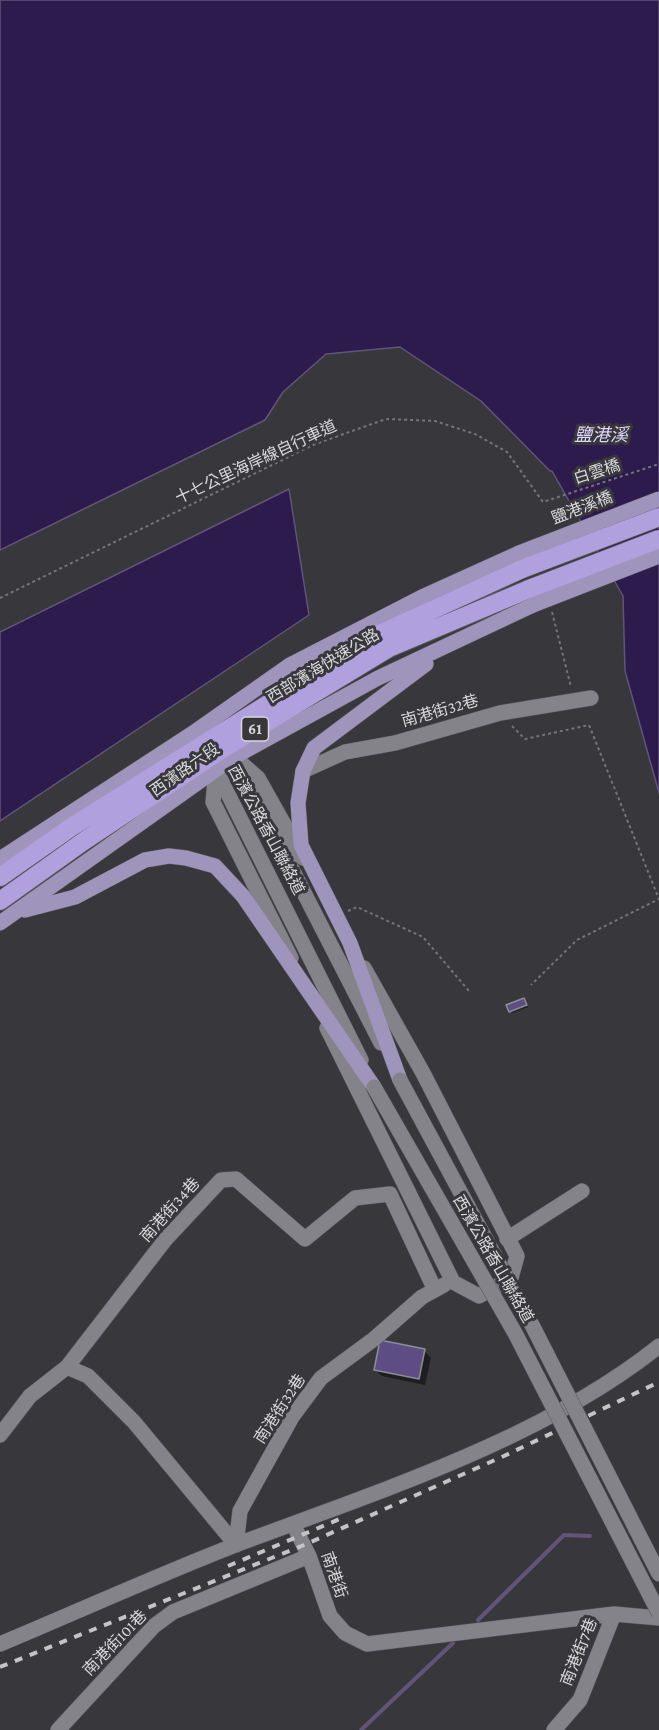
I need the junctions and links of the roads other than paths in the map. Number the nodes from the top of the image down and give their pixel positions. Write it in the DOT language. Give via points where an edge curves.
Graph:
graph roads {
  1 [pos="659,499"];
  2 [pos="659,517"];
  3 [pos="659,539"];
  4 [pos="659,556"];
  5 [pos="520,561"];
  6 [pos="531,597"];
  7 [pos="470,635"];
  8 [pos="591,698"];
  9 [pos="225,747"];
  10 [pos="204,752"];
  11 [pos="303,771"];
  12 [pos="0,859"];
  13 [pos="0,877"];
  14 [pos="0,901"];
  15 [pos="16,912"];
  16 [pos="0,923"];
  17 [pos="350,944"];
  18 [pos="310,994"];
  19 [pos="400,1080"];
  20 [pos="375,1087"];
  21 [pos="582,1191"];
  22 [pos="507,1239"];
  23 [pos="453,1282"];
  24 [pos="434,1288"];
  25 [pos="659,1346"];
  26 [pos="67,1367"];
  27 [pos="0,1435"];
  28 [pos="293,1524"];
  29 [pos="236,1545"];
  30 [pos="309,1556"];
  31 [pos="659,1574"];
  32 [pos="659,1613"];
  33 [pos="614,1614"];
  34 [pos="659,1618"];
  35 [pos="0,1644"];
  36 [pos="58,1730"];
  37 [pos="554,1730"];
  1 -- 5 [label="main road, 鹽港溪橋 / 61, bridge"];
  2 -- 5 [label="highway, 61, bridge"];
  3 -- 6 [label="highway, 61, bridge"];
  4 -- 6 [label="main road, 61, bridge"];
  5 -- 9 [label="highway, 西部濱海快速公路 / 61" via="380,634"];
  5 -- 10 [label="main road, 西濱路六段 / 61" via="424,596 290,665"];
  6 -- 7 [label="main road, 西濱路六段 / 61"];
  6 -- 9 [label="highway, 西部濱海快速公路 / 61" via="389,648"];
  7 -- 9 [label="main road, 西濱路六段 / 61"];
  7 -- 11 [label="main road" via="399,682 314,748"];
  8 -- 11 [label="street, 南港街32巷" via="500,713 395,743 345,752"];
  9 -- 10 [label="highway, 西部濱海快速公路 / 61"];
  9 -- 10 [label="main road, 西濱路六段 / 61"];
  9 -- 17 [label="street" via="258,778"];
  9 -- 19 [label="street, 西濱公路香山聯絡道"];
  10 -- 12 [label="main road, 西濱路六段 / 61"];
  10 -- 13 [label="highway, 西部濱海快速公路 / 61" via="73,826"];
  10 -- 14 [label="highway, 西部濱海快速公路 / 61"];
  10 -- 15 [label="main road, 西濱路六段 / 61"];
  10 -- 18 [label="street" via="213,802"];
  10 -- 20 [label="street, 西濱公路香山聯絡道"];
  11 -- 17 [label="main road" via="298,803 301,845"];
  15 -- 16 [label="main road, 西濱路六段 / 61"];
  15 -- 18 [label="main road" via="75,897 145,860 170,856 215,866 243,896"];
  17 -- 19 [label="main road"];
  17 -- 22 [label="street" via="423,1073"];
  18 -- 20 [label="main road"];
  18 -- 23 [label="street"];
  19 -- 31 [label="street, 西濱公路香山聯絡道, bridge"];
  20 -- 32 [label="street, 西濱公路香山聯絡道, bridge" via="515,1333"];
  21 -- 22 [label="street"];
  22 -- 23 [label="street" via="517,1256 511,1278 478,1296"];
  23 -- 24 [label="street, 南港街32巷"];
  24 -- 26 [label="street, 南港街34巷" via="390,1194 355,1198 304,1239 236,1179 221,1180 165,1240"];
  24 -- 29 [label="street, 南港街32巷" via="321,1378 292,1417 240,1511"];
  25 -- 28 [label="street" via="590,1393 518,1431 386,1489"];
  26 -- 27 [label="street, 南港街34巷" via="30,1396"];
  26 -- 29 [label="street" via="88,1376 134,1422"];
  28 -- 29 [label="street"];
  28 -- 30 [label="street, 南港街"];
  29 -- 35 [label="street"];
  30 -- 33 [label="street, 南港街" via="330,1616 345,1633 367,1644"];
  30 -- 36 [label="street, 南港街101巷" via="173,1612 154,1626"];
  33 -- 34 [label="street, 南港街"];
  33 -- 37 [label="street, 南港街7巷" via="580,1700"];
}
